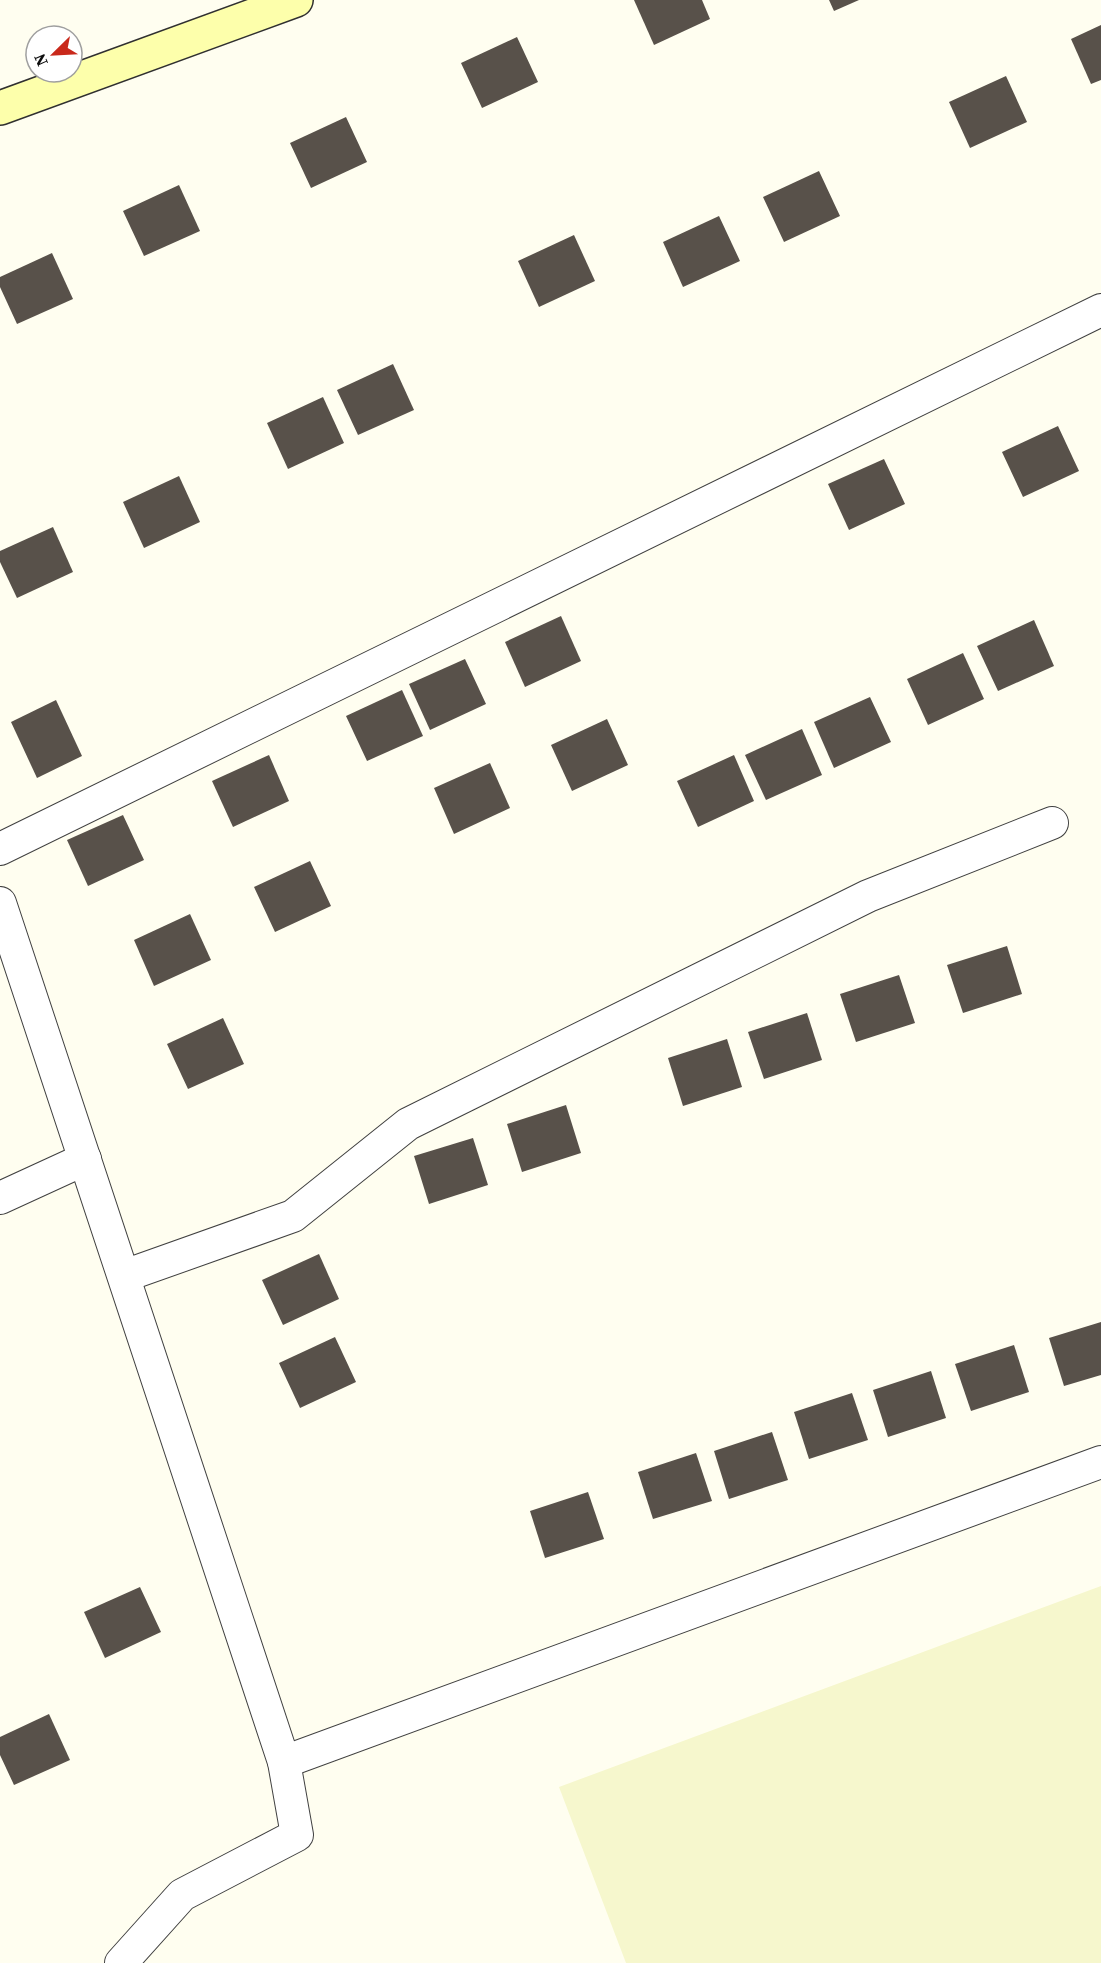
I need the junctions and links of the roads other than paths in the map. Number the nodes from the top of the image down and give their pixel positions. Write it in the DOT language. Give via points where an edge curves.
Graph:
graph roads {
  1 [pos="296,0"];
  2 [pos="0,108"];
  3 [pos="1101,310"];
  4 [pos="1052,823"];
  5 [pos="0,849"];
  6 [pos="0,903"];
  7 [pos="85,1159"];
  8 [pos="0,1198"];
  9 [pos="124,1276"];
  10 [pos="1101,1462"];
  11 [pos="284,1762"];
  12 [pos="121,1963"];
  1 -- 2 [label="main road"];
  3 -- 5 [label="street"];
  4 -- 9 [label="street" via="868,896 408,1124 293,1216"];
  6 -- 7 [label="street"];
  7 -- 8 [label="street"];
  7 -- 9 [label="street"];
  9 -- 11 [label="street"];
  10 -- 11 [label="street"];
  11 -- 12 [label="street" via="297,1835 182,1895"];
}
